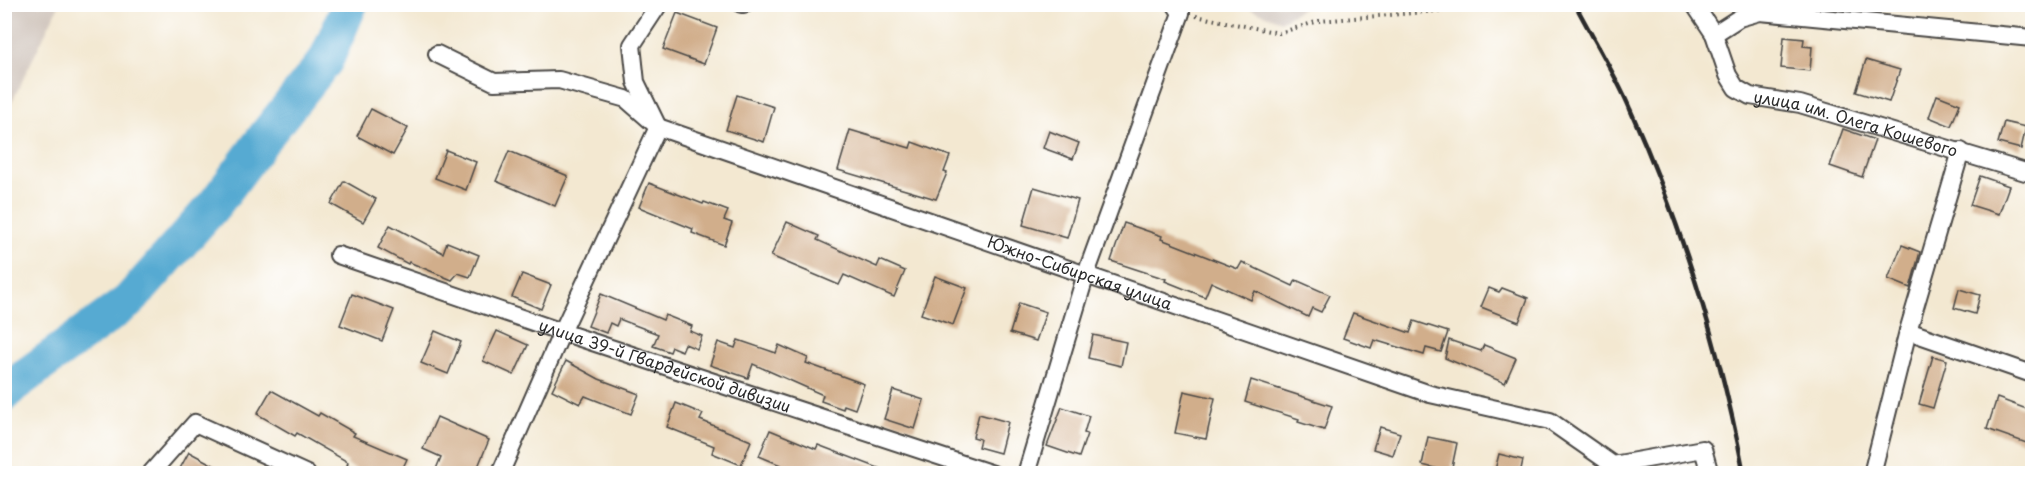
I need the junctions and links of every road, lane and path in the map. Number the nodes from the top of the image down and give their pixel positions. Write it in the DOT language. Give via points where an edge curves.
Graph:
graph roads {
  1 [pos="659,4"];
  2 [pos="1475,4"];
  3 [pos="1694,4"];
  4 [pos="1178,9"];
  5 [pos="1714,34"];
  6 [pos="2032,38"];
  7 [pos="437,54"];
  8 [pos="658,127"];
  9 [pos="1961,152"];
  10 [pos="2032,174"];
  11 [pos="338,255"];
  12 [pos="1086,274"];
  13 [pos="1908,331"];
  14 [pos="562,332"];
  15 [pos="2032,374"];
  16 [pos="150,474"];
  17 [pos="307,474"];
  18 [pos="500,474"];
  19 [pos="993,474"];
  20 [pos="1026,474"];
  21 [pos="1710,474"];
  22 [pos="1872,474"];
  1 -- 8 [label="street" via="632,45 636,82"];
  2 -- 4 [label="path" via="1460,9 1319,21 1279,33"];
  3 -- 5 [label="street, улица им. Олега Кошевого"];
  4 -- 12 [label="street"];
  5 -- 6 [label="street" via="1739,18 1760,12"];
  5 -- 9 [label="street, улица им. Олега Кошевого" via="1728,75 1736,88 1750,96 1800,104"];
  7 -- 8 [label="street, Южно-Сибирская улица" via="494,82 559,80 626,99"];
  8 -- 12 [label="street, Южно-Сибирская улица"];
  8 -- 14 [label="street"];
  9 -- 10 [label="street, улица им. Олега Кошевого"];
  9 -- 13 [label="street"];
  11 -- 14 [label="street, улица 39-й Гвардейской дивизии"];
  12 -- 20 [label="street"];
  12 -- 21 [label="street, Южно-Сибирская улица" via="1430,394 1550,421 1613,465 1703,449"];
  13 -- 15 [label="street"];
  13 -- 22 [label="street"];
  14 -- 18 [label="street"];
  14 -- 19 [label="street, улица 39-й Гвардейской дивизии"];
  16 -- 17 [label="street" via="195,423"];
}
